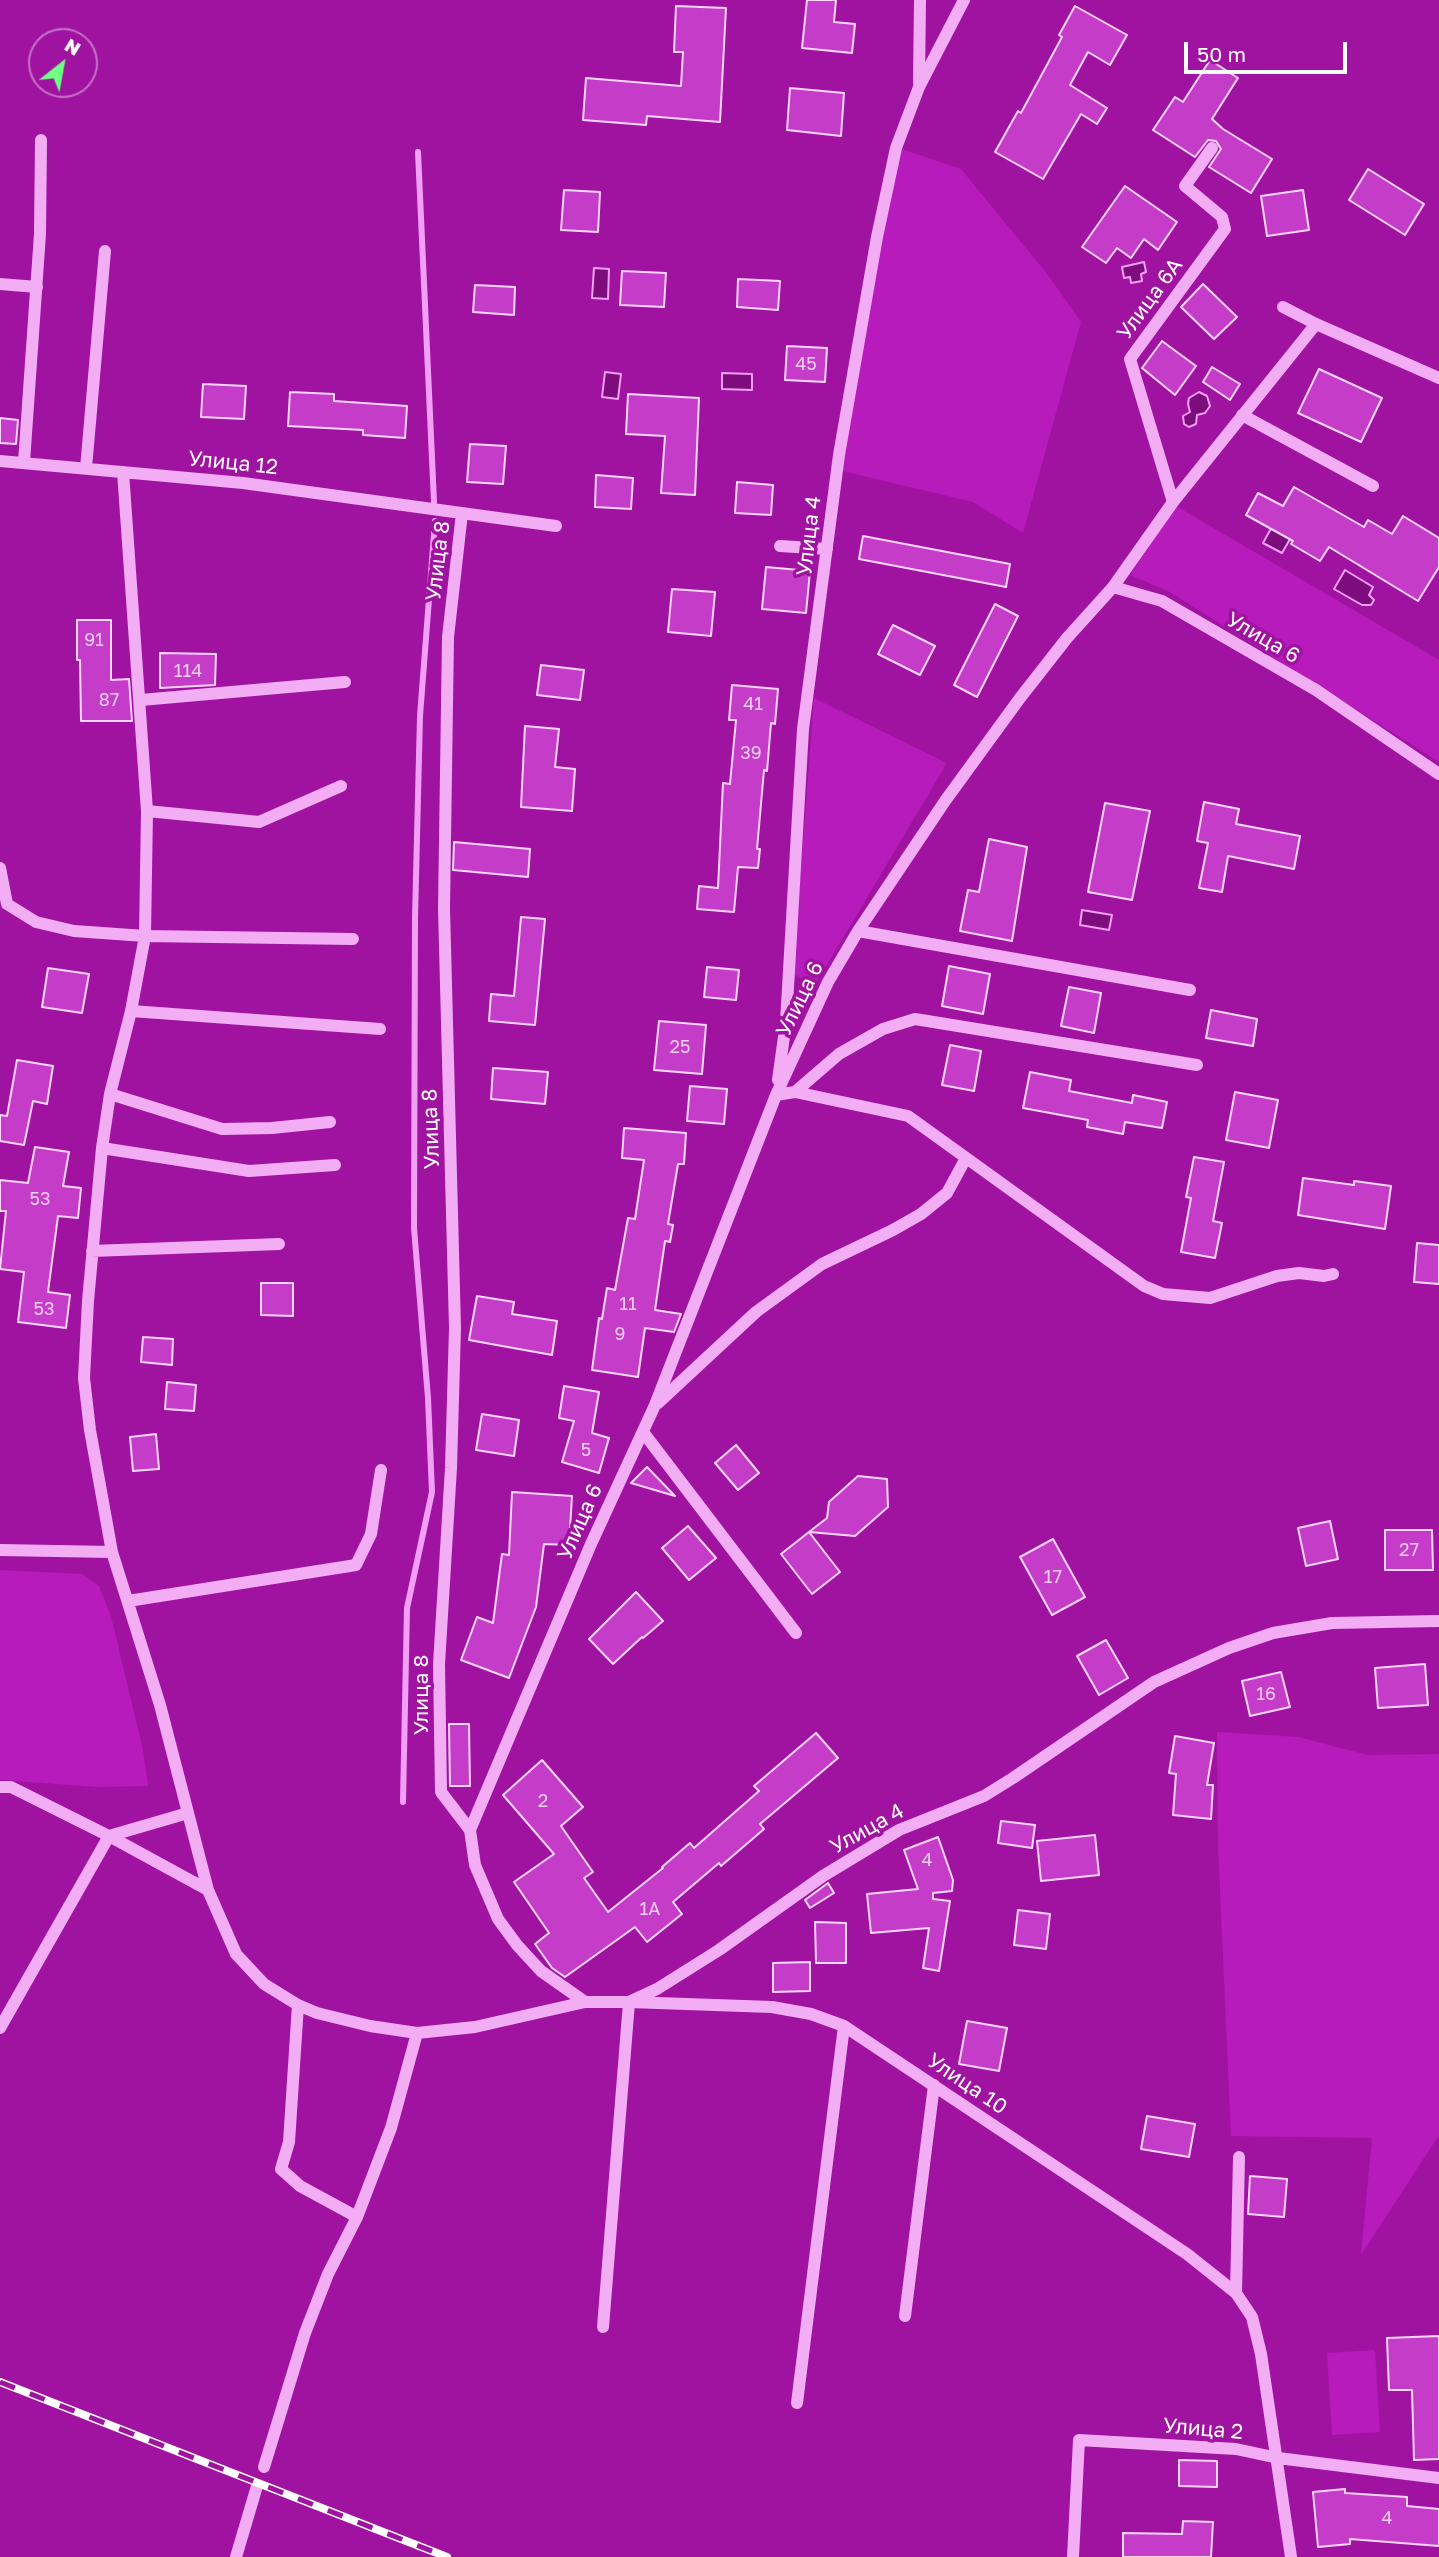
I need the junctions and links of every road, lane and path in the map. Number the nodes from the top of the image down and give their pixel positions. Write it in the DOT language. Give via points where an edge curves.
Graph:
graph roads {
  1 [pos="920,0"];
  2 [pos="964,0"];
  3 [pos="919,87"];
  4 [pos="41,140"];
  5 [pos="1212,148"];
  6 [pos="105,251"];
  7 [pos="0,284"];
  8 [pos="37,287"];
  9 [pos="1283,307"];
  10 [pos="1316,324"];
  11 [pos="1439,378"];
  12 [pos="1242,415"];
  13 [pos="0,461"];
  14 [pos="24,462"];
  15 [pos="86,468"];
  16 [pos="123,472"];
  17 [pos="1373,486"];
  18 [pos="1172,502"];
  19 [pos="461,513"];
  20 [pos="556,526"];
  21 [pos="780,546"];
  22 [pos="827,549"];
  23 [pos="1113,587"];
  24 [pos="345,682"];
  25 [pos="141,700"];
  26 [pos="1439,774"];
  27 [pos="341,786"];
  28 [pos="147,811"];
  29 [pos="0,868"];
  30 [pos="858,931"];
  31 [pos="145,936"];
  32 [pos="353,939"];
  33 [pos="1190,990"];
  34 [pos="131,1011"];
  35 [pos="380,1029"];
  36 [pos="1196,1065"];
  37 [pos="795,1092"];
  38 [pos="110,1094"];
  39 [pos="776,1095"];
  40 [pos="330,1122"];
  41 [pos="102,1148"];
  42 [pos="966,1158"];
  43 [pos="335,1165"];
  44 [pos="279,1244"];
  45 [pos="92,1251"];
  46 [pos="1333,1274"];
  47 [pos="655,1405"];
  48 [pos="643,1432"];
  49 [pos="381,1470"];
  50 [pos="0,1550"];
  51 [pos="113,1552"];
  52 [pos="128,1601"];
  53 [pos="1439,1621"];
  54 [pos="796,1633"];
  55 [pos="0,1787"];
  56 [pos="188,1813"];
  57 [pos="470,1829"];
  58 [pos="109,1836"];
  59 [pos="208,1890"];
  60 [pos="629,2002"];
  61 [pos="585,2003"];
  62 [pos="298,2005"];
  63 [pos="844,2026"];
  64 [pos="0,2028"];
  65 [pos="416,2033"];
  66 [pos="934,2085"];
  67 [pos="1239,2157"];
  68 [pos="357,2217"];
  69 [pos="1236,2293"];
  70 [pos="905,2316"];
  71 [pos="603,2327"];
  72 [pos="797,2403"];
  73 [pos="1278,2458"];
  74 [pos="264,2467"];
  75 [pos="1439,2478"];
  76 [pos="257,2486"];
  77 [pos="236,2557"];
  78 [pos="1073,2557"];
  79 [pos="1291,2557"];
  1 -- 3 [label="street"];
  2 -- 3 [label="street, Улица 4"];
  3 -- 22 [label="street, Улица 4" via="896,148 877,237"];
  4 -- 8 [label="street"];
  5 -- 18 [label="street, Улица 6A" via="1185,186 1222,217 1225,229 1130,359"];
  6 -- 15 [label="street"];
  7 -- 8 [label="street"];
  8 -- 14 [label="street"];
  9 -- 10 [label="street"];
  10 -- 11 [label="street"];
  10 -- 12 [label="street"];
  12 -- 17 [label="street"];
  12 -- 18 [label="street"];
  13 -- 14 [label="street, Улица 12"];
  14 -- 15 [label="street, Улица 12"];
  15 -- 16 [label="street, Улица 12"];
  16 -- 19 [label="street, Улица 12" via="243,483"];
  16 -- 25 [label="street, Улица 10"];
  18 -- 23 [label="street"];
  19 -- 20 [label="street, Улица 8"];
  19 -- 57 [label="street, Улица 8" via="448,637 444,908 455,1328 439,1664 441,1792"];
  21 -- 22 [label="street"];
  22 -- 39 [label="street, Улица 4" via="803,729 787,1011"];
  23 -- 26 [label="street, Улица 6" via="1162,601 1316,690"];
  23 -- 30 [label="street, Улица 6" via="1020,698"];
  24 -- 25 [label="street"];
  25 -- 28 [label="street, Улица 10"];
  27 -- 28 [label="street" via="259,822"];
  28 -- 31 [label="street, Улица 10"];
  29 -- 31 [label="street" via="7,904 36,922 74,931"];
  30 -- 33 [label="street"];
  30 -- 39 [label="street, Улица 6" via="812,1014"];
  31 -- 32 [label="street"];
  31 -- 34 [label="street, Улица 10"];
  34 -- 35 [label="street"];
  34 -- 38 [label="street, Улица 10"];
  36 -- 37 [label="street" via="915,1019 883,1029 839,1054"];
  37 -- 39 [label="street"];
  37 -- 42 [label="street" via="908,1116"];
  38 -- 40 [label="street" via="222,1129"];
  38 -- 41 [label="street, Улица 10"];
  39 -- 47 [label="street, Улица 6"];
  41 -- 43 [label="street" via="249,1171"];
  41 -- 45 [label="street, Улица 10"];
  42 -- 46 [label="street" via="1144,1286 1163,1294 1210,1298 1277,1276"];
  42 -- 47 [label="street" via="947,1193 892,1230 822,1264 756,1312"];
  44 -- 45 [label="street"];
  45 -- 51 [label="street, Улица 10" via="84,1378"];
  47 -- 48 [label="street, Улица 6"];
  48 -- 54 [label="street"];
  48 -- 57 [label="street, Улица 6"];
  49 -- 52 [label="street" via="371,1534 356,1565"];
  50 -- 51 [label="street"];
  51 -- 52 [label="street, Улица 10"];
  52 -- 56 [label="street, Улица 10"];
  53 -- 60 [label="street, Улица 4" via="1332,1623 1273,1633 1154,1682 994,1790 899,1830 823,1876 719,1950"];
  55 -- 58 [label="street" via="11,1787"];
  56 -- 58 [label="street"];
  56 -- 59 [label="street, Улица 10"];
  57 -- 61 [label="street" via="475,1865 498,1920 541,1971"];
  58 -- 59 [label="street"];
  58 -- 64 [label="street"];
  59 -- 62 [label="street, Улица 10" via="236,1954 264,1984"];
  60 -- 61 [label="street, Улица 10"];
  60 -- 63 [label="street, Улица 10" via="772,2007"];
  60 -- 71 [label="street"];
  61 -- 65 [label="street, Улица 10" via="475,2028"];
  62 -- 65 [label="street, Улица 10" via="370,2026"];
  62 -- 68 [label="street" via="289,2141 281,2169 300,2186"];
  63 -- 66 [label="street, Улица 10"];
  63 -- 72 [label="street"];
  65 -- 68 [label="street" via="391,2128"];
  66 -- 69 [label="street, Улица 10" via="1187,2254"];
  66 -- 70 [label="street"];
  67 -- 69 [label="street"];
  68 -- 74 [label="street" via="305,2333"];
  69 -- 73 [label="street, Улица 10" via="1252,2317"];
  73 -- 75 [label="street, Улица 2"];
  73 -- 78 [label="street, Улица 2" via="1236,2449 1079,2440"];
  73 -- 79 [label="street, Улица 10"];
  76 -- 77 [label="street"];
}
